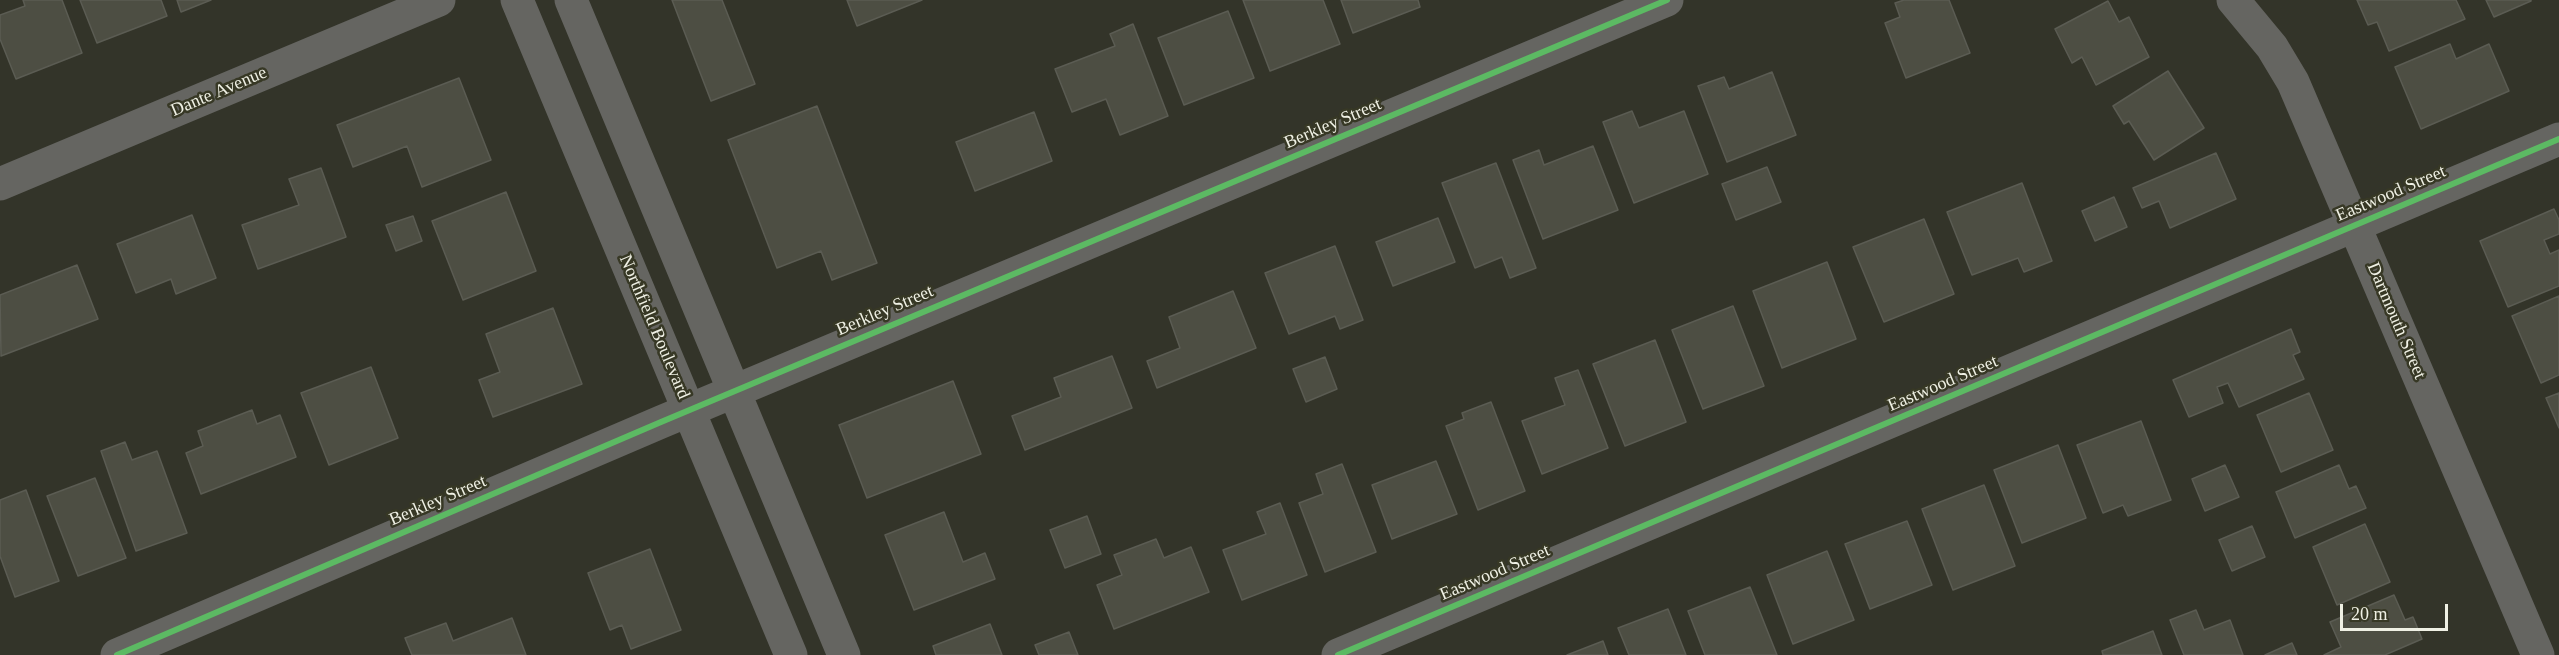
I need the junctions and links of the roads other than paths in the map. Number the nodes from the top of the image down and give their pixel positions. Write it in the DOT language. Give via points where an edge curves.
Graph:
graph roads {
  1 [pos="439,0"];
  2 [pos="517,0"];
  3 [pos="571,0"];
  4 [pos="1667,0"];
  5 [pos="2233,0"];
  6 [pos="2559,139"];
  7 [pos="0,184"];
  8 [pos="2355,225"];
  9 [pos="735,391"];
  10 [pos="689,410"];
  11 [pos="117,655"];
  12 [pos="791,655"];
  13 [pos="844,655"];
  14 [pos="1338,655"];
  15 [pos="2538,655"];
  1 -- 7 [label="street, Dante Avenue"];
  2 -- 10 [label="street, Northfield Boulevard"];
  3 -- 9 [label="street"];
  4 -- 9 [label="street, Berkley Street"];
  5 -- 8 [label="street, Dartmouth Street" via="2272,47 2293,82"];
  6 -- 8 [label="street, Eastwood Street"];
  8 -- 14 [label="street, Eastwood Street"];
  8 -- 15 [label="street, Dartmouth Street"];
  9 -- 10 [label="street, Berkley Street"];
  9 -- 13 [label="street"];
  10 -- 11 [label="street, Berkley Street"];
  10 -- 12 [label="street, Northfield Boulevard"];
}
